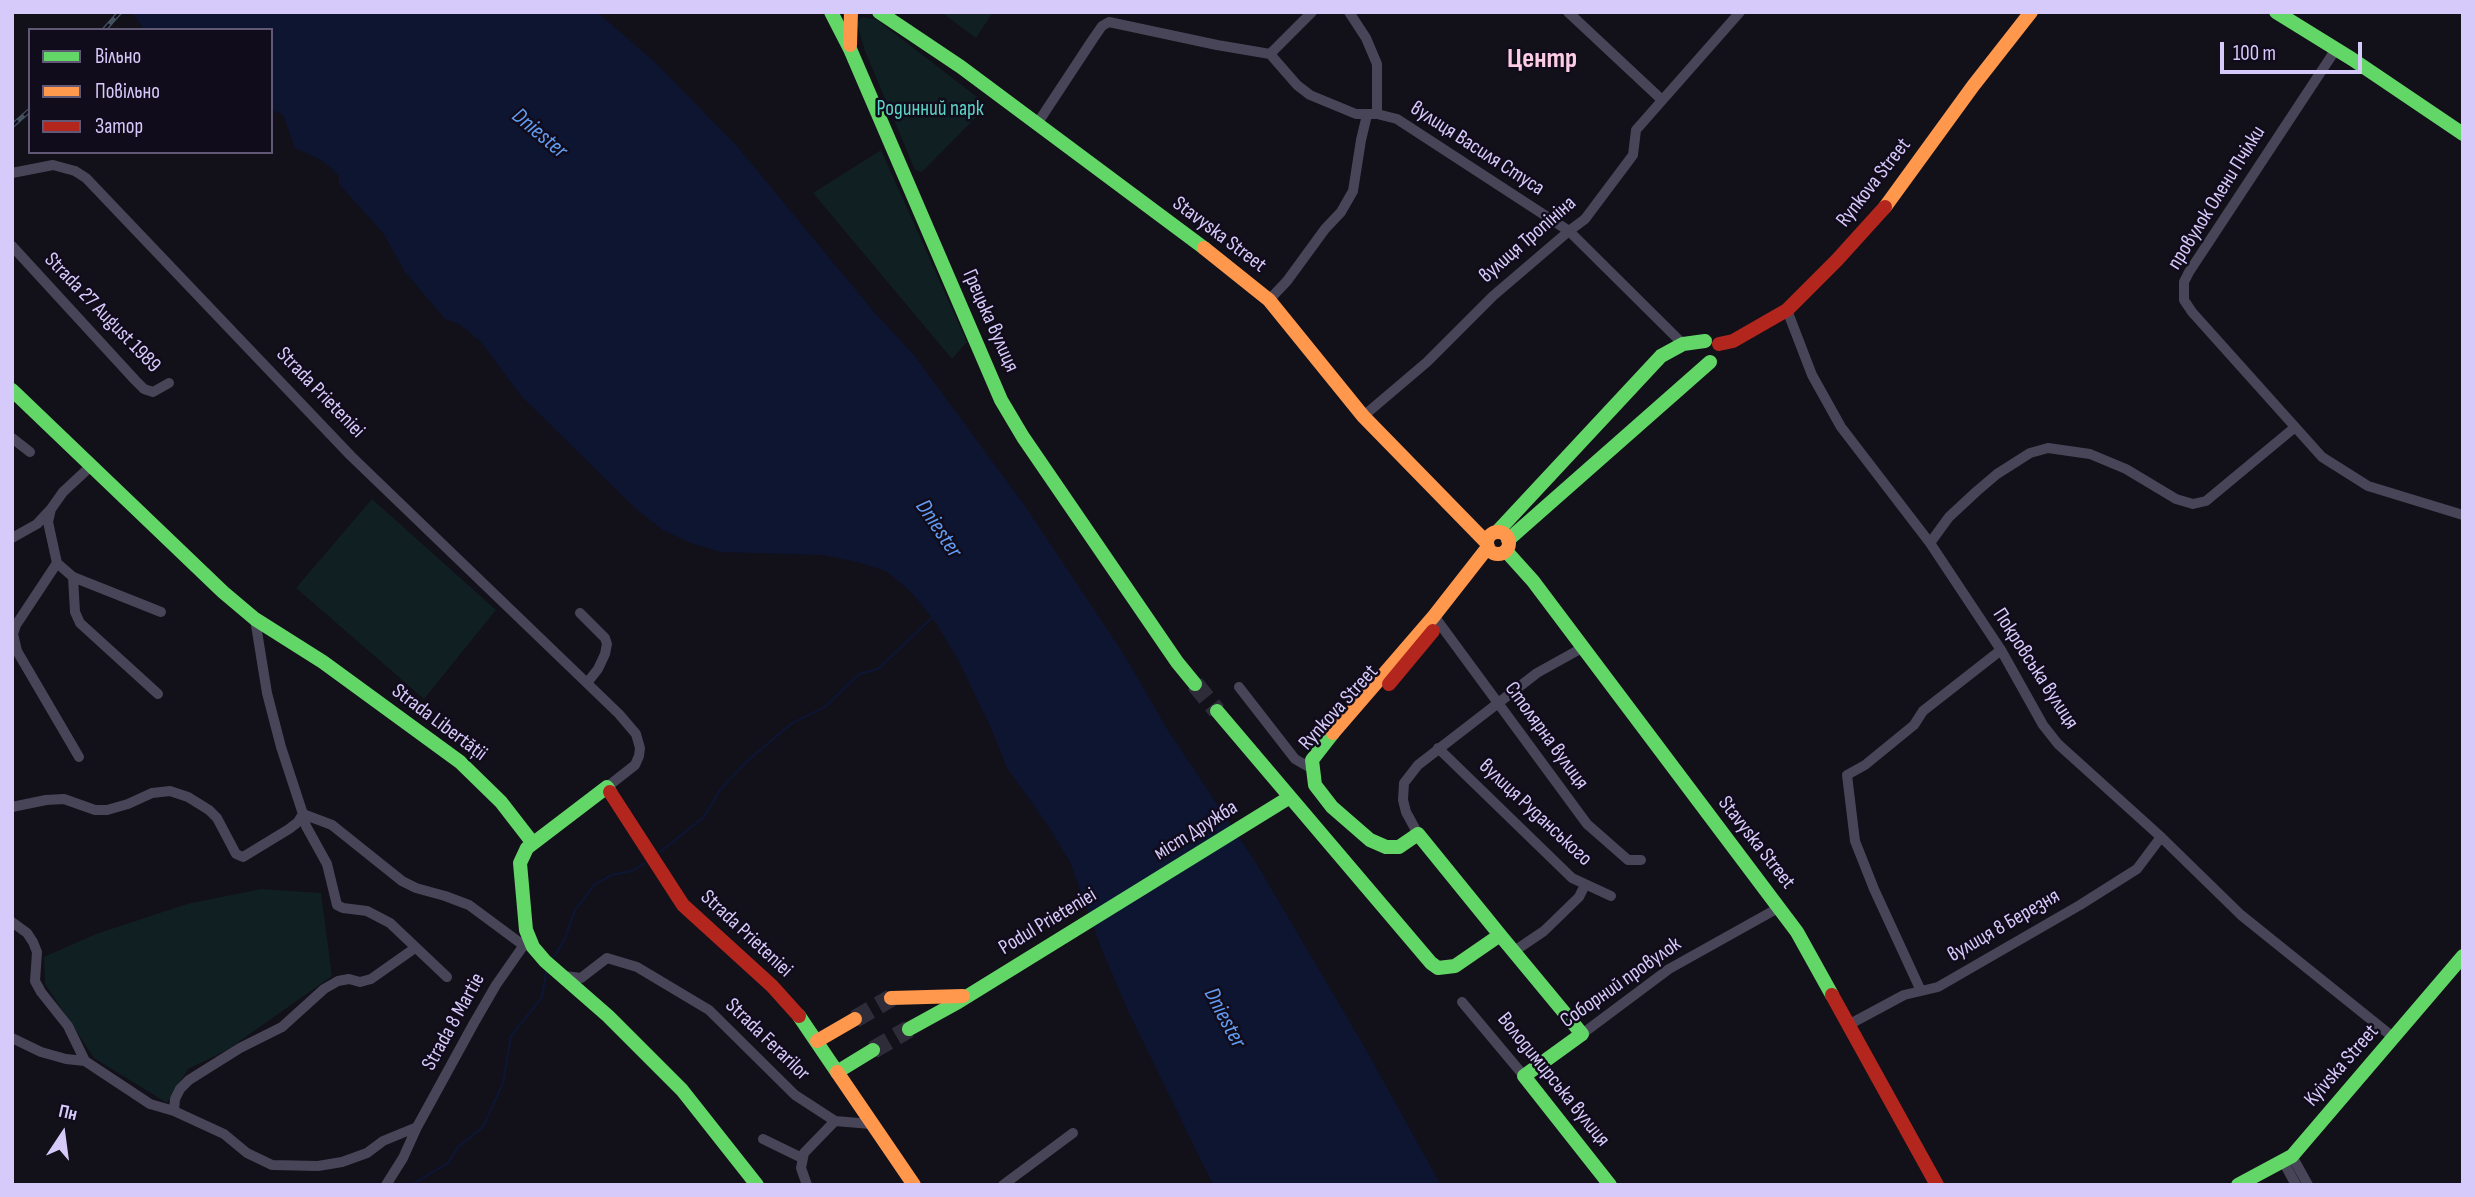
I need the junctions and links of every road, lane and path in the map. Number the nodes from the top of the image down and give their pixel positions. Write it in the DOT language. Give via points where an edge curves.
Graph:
graph roads {
  1 [pos="831,12"];
  2 [pos="851,12"];
  3 [pos="879,12"];
  4 [pos="899,12"];
  5 [pos="1312,12"];
  6 [pos="1349,12"];
  7 [pos="1568,12"];
  8 [pos="1740,12"];
  9 [pos="2031,12"];
  10 [pos="2276,12"];
  11 [pos="2291,12"];
  12 [pos="850,49"];
  13 [pos="2336,49"];
  14 [pos="1270,54"];
  15 [pos="1662,100"];
  16 [pos="1372,114"];
  17 [pos="1040,121"];
  18 [pos="2463,124"];
  19 [pos="2463,134"];
  20 [pos="12,173"];
  21 [pos="1569,231"];
  22 [pos="12,246"];
  23 [pos="1271,298"];
  24 [pos="1787,310"];
  25 [pos="1712,343"];
  26 [pos="1683,344"];
  27 [pos="169,383"];
  28 [pos="12,390"];
  29 [pos="1367,413"];
  30 [pos="2294,428"];
  31 [pos="12,438"];
  32 [pos="30,452"];
  33 [pos="92,465"];
  34 [pos="51,509"];
  35 [pos="2463,515"];
  36 [pos="12,538"];
  37 [pos="1930,542"];
  38 [pos="1496,543"];
  39 [pos="57,563"];
  40 [pos="73,577"];
  41 [pos="161,612"];
  42 [pos="580,613"];
  43 [pos="255,619"];
  44 [pos="1437,619"];
  45 [pos="1581,648"];
  46 [pos="2001,650"];
  47 [pos="587,683"];
  48 [pos="1195,684"];
  49 [pos="1239,687"];
  50 [pos="158,694"];
  51 [pos="1498,704"];
  52 [pos="1217,711"];
  53 [pos="1438,748"];
  54 [pos="79,757"];
  55 [pos="1314,770"];
  56 [pos="607,787"];
  57 [pos="1290,797"];
  58 [pos="12,807"];
  59 [pos="303,814"];
  60 [pos="1418,834"];
  61 [pos="2161,837"];
  62 [pos="532,842"];
  63 [pos="1641,860"];
  64 [pos="1150,884"];
  65 [pos="1585,885"];
  66 [pos="1611,896"];
  67 [pos="1780,907"];
  68 [pos="12,922"];
  69 [pos="1500,935"];
  70 [pos="526,942"];
  71 [pos="415,948"];
  72 [pos="1514,952"];
  73 [pos="2463,956"];
  74 [pos="561,975"];
  75 [pos="447,977"];
  76 [pos="1922,991"];
  77 [pos="966,995"];
  78 [pos="891,998"];
  79 [pos="1462,1002"];
  80 [pos="855,1019"];
  81 [pos="1850,1024"];
  82 [pos="909,1029"];
  83 [pos="1582,1034"];
  84 [pos="12,1038"];
  85 [pos="2394,1038"];
  86 [pos="817,1041"];
  87 [pos="873,1050"];
  88 [pos="85,1061"];
  89 [pos="837,1072"];
  90 [pos="1524,1076"];
  91 [pos="174,1111"];
  92 [pos="835,1121"];
  93 [pos="871,1124"];
  94 [pos="417,1127"];
  95 [pos="1073,1133"];
  96 [pos="763,1139"];
  97 [pos="802,1158"];
  98 [pos="2288,1158"];
  99 [pos="386,1185"];
  100 [pos="757,1185"];
  101 [pos="807,1185"];
  102 [pos="914,1185"];
  103 [pos="1003,1185"];
  104 [pos="1611,1185"];
  105 [pos="1937,1185"];
  106 [pos="2238,1185"];
  107 [pos="2297,1185"];
  108 [pos="2308,1185"];
  1 -- 12 [label="main road, Грецька вулиця"];
  2 -- 12 [label="main road, Грецька вулиця"];
  3 -- 17 [label="main road, Stavyska Street"];
  4 -- 17 [label="main road, Stavyska Street"];
  5 -- 14 [label="street"];
  6 -- 16 [label="street" via="1377,64"];
  7 -- 15 [label="street"];
  8 -- 15 [label="street, вулиця Тропініна"];
  9 -- 24 [label="main road, Rynkova Street" via="1885,207"];
  10 -- 13 [label="main road"];
  11 -- 18 [label="main road"];
  12 -- 48 [label="main road, Грецька вулиця" via="1001,400"];
  13 -- 19 [label="main road"];
  13 -- 30 [label="street, провулок Олени Пчілки" via="2189,272 2183,291 2192,312"];
  14 -- 16 [label="street, вулиця Василя Стуса" via="1310,95 1356,114"];
  14 -- 17 [label="street" via="1109,22 1093,38"];
  15 -- 21 [label="street, вулиця Тропініна" via="1636,130 1633,155 1585,219"];
  16 -- 21 [label="street, вулиця Василя Стуса" via="1397,119"];
  16 -- 23 [label="street" via="1353,191"];
  17 -- 23 [label="main road, Stavyska Street" via="1241,268"];
  20 -- 47 [label="street, Strada Prieteniei" via="53,165 86,178 351,456"];
  21 -- 26 [label="street, вулиця Василя Стуса"];
  21 -- 29 [label="street, вулиця Тропініна"];
  22 -- 27 [label="street, Strada 27 August 1989" via="144,388 153,392"];
  23 -- 29 [label="main road, Stavyska Street"];
  23 -- 38 [label="main road, Stavyska Street" via="1363,416"];
  24 -- 25 [label="main road, Rynkova Street" via="1733,341"];
  24 -- 37 [label="street, Покровська вулиця" via="1812,374 1842,427"];
  25 -- 26 [label="main road, Rynkova Street"];
  25 -- 38 [label="main road, Rynkova Street" via="1721,351 1719,357"];
  26 -- 38 [label="main road, Rynkova Street" via="1661,356 1519,506"];
  28 -- 33 [label="main road, Strada Libertății"];
  29 -- 38 [label="main road, Stavyska Street"];
  30 -- 35 [label="street" via="2322,457 2368,486"];
  30 -- 37 [label="street" via="2206,501 2193,504 2090,454 2048,448 2031,453 1977,491 1948,517"];
  31 -- 32 [label="street"];
  33 -- 34 [label="street"];
  33 -- 43 [label="main road, Strada Libertății"];
  34 -- 36 [label="street" via="37,524"];
  34 -- 39 [label="street" via="48,522"];
  37 -- 46 [label="street, Покровська вулиця"];
  38 -- 44 [label="main road, Rynkova Street"];
  38 -- 45 [label="main road, Stavyska Street" via="1533,581"];
  39 -- 40 [label="street"];
  39 -- 54 [label="street" via="13,634 17,651"];
  40 -- 41 [label="street"];
  40 -- 50 [label="street" via="80,623"];
  42 -- 47 [label="street" via="607,644"];
  43 -- 59 [label="street" via="267,693"];
  43 -- 62 [label="main road, Strada Libertății" via="323,662 460,762 501,802"];
  44 -- 51 [label="street, Столярна вулиця"];
  44 -- 55 [label="main road, Rynkova Street" via="1324,743 1312,760"];
  45 -- 51 [label="street" via="1537,673"];
  45 -- 67 [label="main road, Stavyska Street"];
  46 -- 61 [label="street, Покровська вулиця" via="2043,725 2059,744"];
  46 -- 76 [label="street" via="1923,711 1914,725 1865,765 1847,775 1856,841"];
  47 -- 56 [label="street, Strada Prieteniei" via="636,734 640,748 635,765"];
  49 -- 55 [label="street" via="1295,759"];
  51 -- 53 [label="street"];
  51 -- 63 [label="street, Столярна вулиця" via="1587,824 1628,860"];
  52 -- 57 [label="main road"];
  53 -- 60 [label="street" via="1404,783 1406,812"];
  53 -- 65 [label="street, вулиця Руданського" via="1572,878"];
  55 -- 60 [label="main road" via="1315,785 1332,807 1370,840 1399,847"];
  56 -- 62 [label="main road"];
  56 -- 86 [label="main road, Strada Prieteniei" via="690,913 772,986"];
  57 -- 64 [label="main road, міст Дружба"];
  57 -- 69 [label="main road" via="1438,968 1455,966"];
  58 -- 59 [label="street" via="64,799 107,810 170,791 209,810 236,854 243,857 298,822"];
  59 -- 70 [label="street" via="332,825 402,881 469,905"];
  59 -- 71 [label="street" via="327,864 337,905 367,911 390,923"];
  60 -- 69 [label="main road"];
  61 -- 76 [label="street, вулиця 8 Березня" via="2137,869 1938,987"];
  61 -- 85 [label="street, Покровська вулиця" via="2241,915"];
  62 -- 70 [label="main road" via="520,863"];
  64 -- 77 [label="main road, Podul Prieteniei"];
  65 -- 66 [label="street, вулиця Руданського"];
  65 -- 72 [label="street" via="1579,897 1544,931"];
  67 -- 81 [label="main road, Stavyska Street"];
  67 -- 83 [label="street, Соборний провулок" via="1669,969"];
  68 -- 88 [label="street" via="33,942 35,981 68,1026"];
  69 -- 72 [label="main road"];
  70 -- 74 [label="main road"];
  70 -- 94 [label="street, Strada 8 Martie" via="485,1004"];
  71 -- 75 [label="street"];
  71 -- 91 [label="street" via="371,979 338,981 324,989 282,1027 189,1080 175,1099"];
  72 -- 83 [label="main road"];
  73 -- 85 [label="main road, Kyivska Street"];
  74 -- 92 [label="street, Strada Ferarilor" via="581,978 603,959 613,958 661,980 709,1010 795,1095"];
  74 -- 100 [label="main road" via="682,1090"];
  76 -- 81 [label="street, вулиця 8 Березня" via="1904,995"];
  77 -- 78 [label="main road"];
  77 -- 82 [label="main road, Podul Prieteniei"];
  79 -- 90 [label="street, Володимирська вулиця"];
  80 -- 86 [label="main road"];
  81 -- 105 [label="main road, Stavyska Street"];
  83 -- 90 [label="main road, Соборний провулок"];
  84 -- 88 [label="street" via="41,1052"];
  85 -- 98 [label="main road, Kyivska Street"];
  86 -- 89 [label="main road, Strada Prieteniei"];
  87 -- 89 [label="main road"];
  88 -- 91 [label="street" via="150,1104"];
  89 -- 93 [label="main road, Strada Prieteniei"];
  90 -- 104 [label="main road, Володимирська вулиця"];
  91 -- 94 [label="street" via="224,1134 272,1165 342,1162"];
  92 -- 93 [label="street, Strada Ferarilor"];
  92 -- 97 [label="street"];
  93 -- 102 [label="main road, Strada Prieteniei"];
  94 -- 99 [label="street, Strada 8 Martie"];
  95 -- 103 [label="street"];
  96 -- 97 [label="street"];
  97 -- 101 [label="street"];
  98 -- 106 [label="main road, Kyivska Street"];
  98 -- 107 [label="street"];
  98 -- 108 [label="street"];
}
